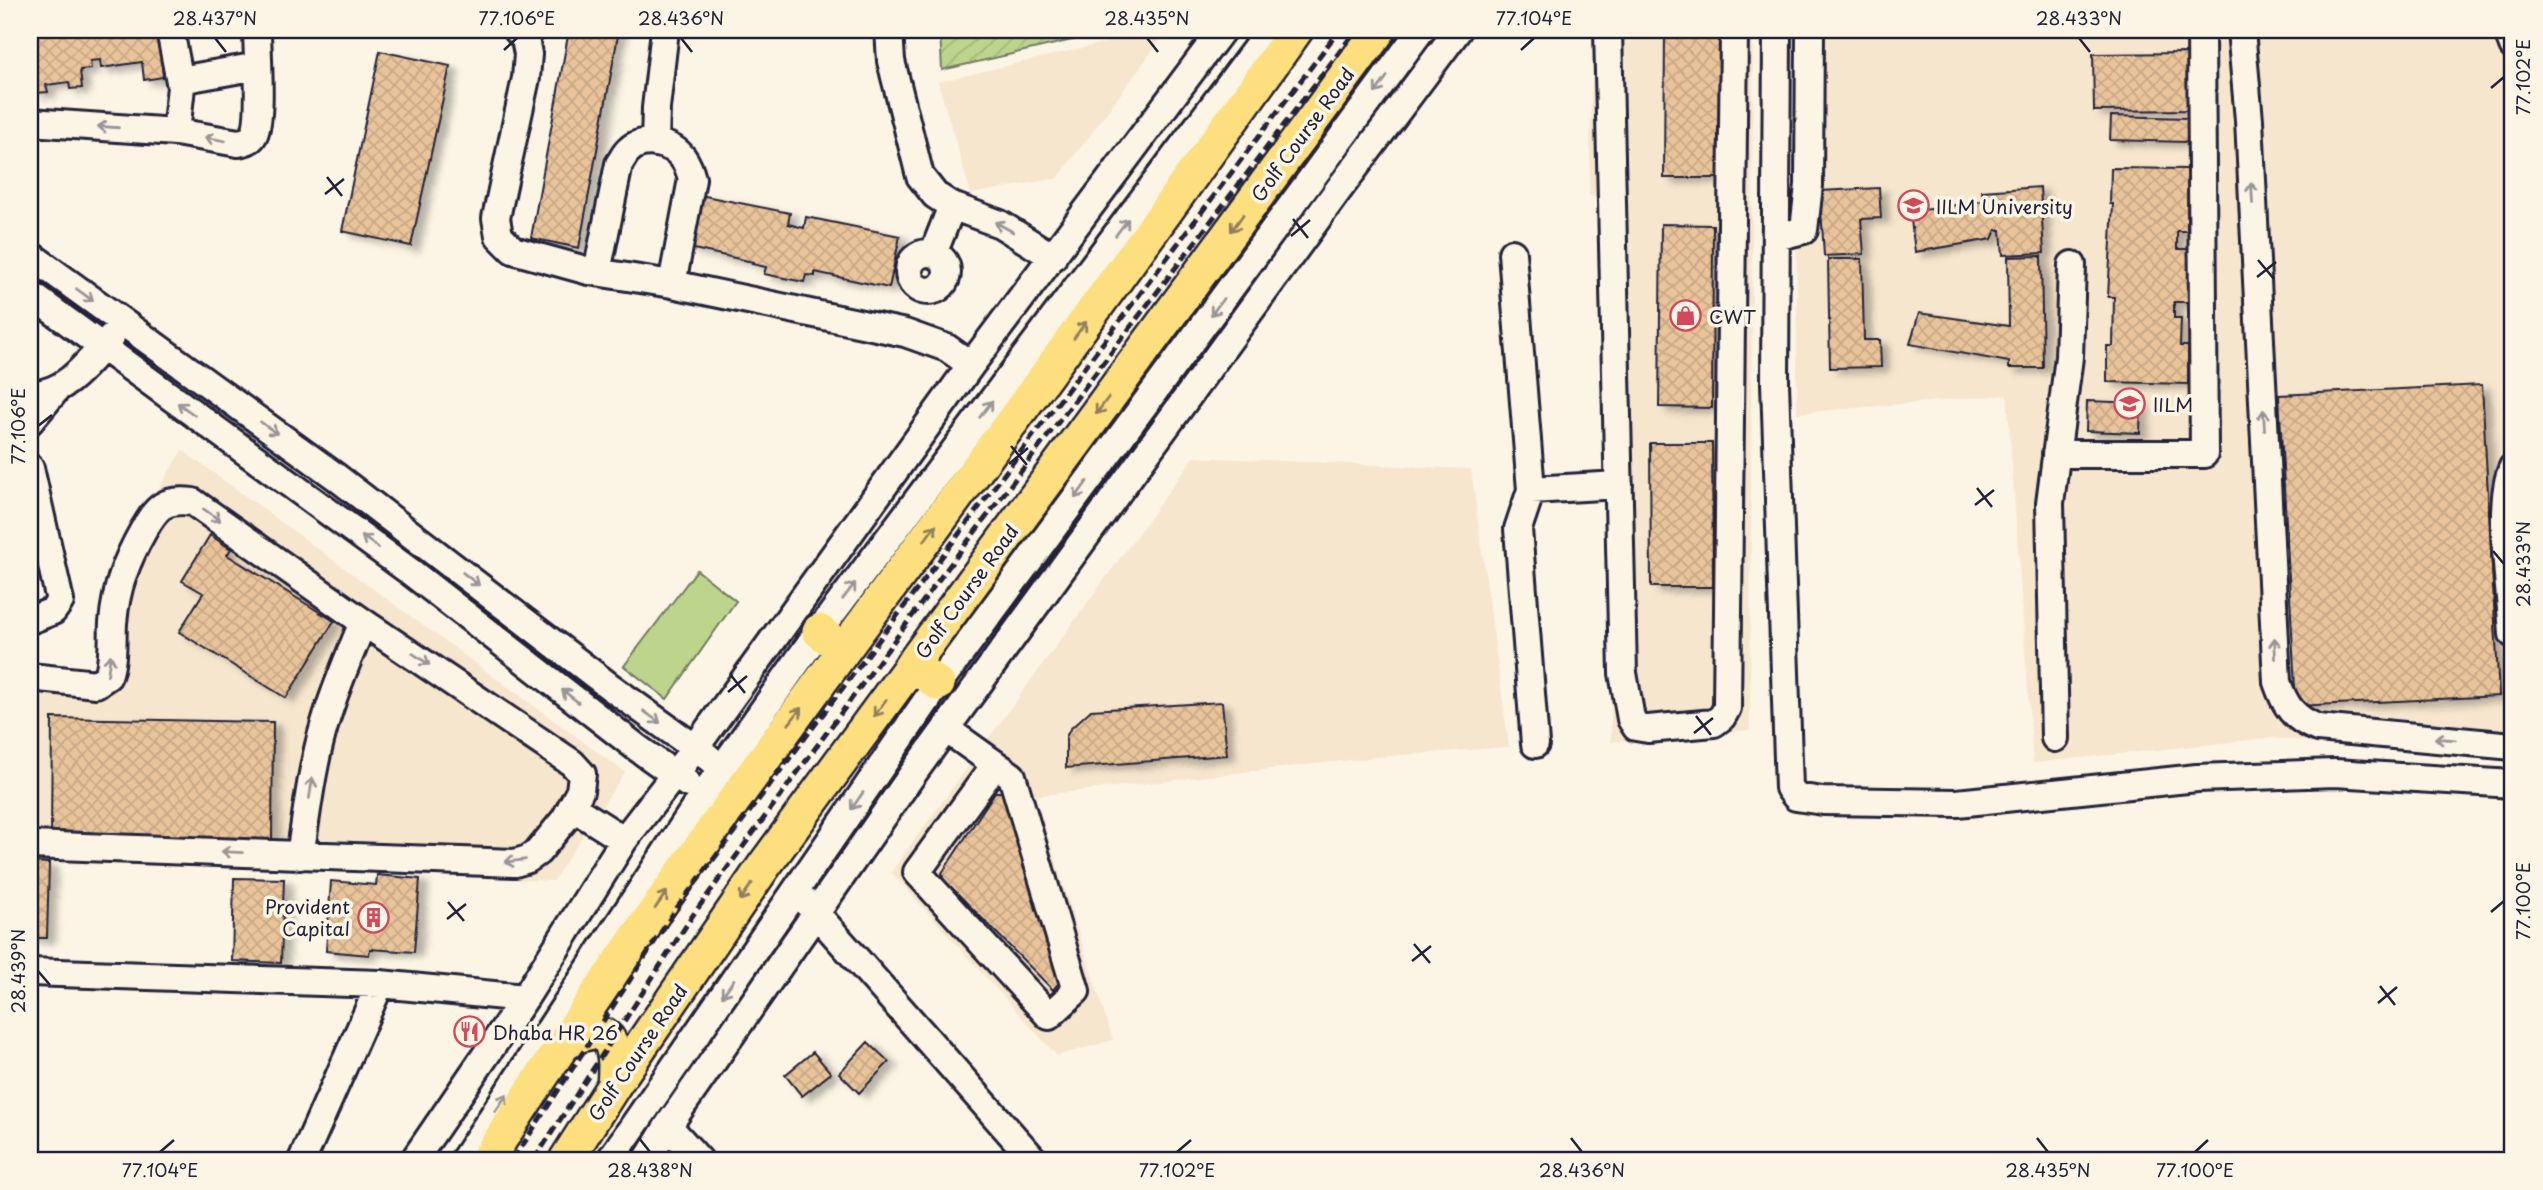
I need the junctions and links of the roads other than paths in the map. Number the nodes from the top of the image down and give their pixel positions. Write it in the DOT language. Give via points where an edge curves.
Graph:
graph roads {
  1 [pos="170,30"];
  2 [pos="257,30"];
  3 [pos="517,30"];
  4 [pos="665,30"];
  5 [pos="889,30"];
  6 [pos="1222,30"];
  7 [pos="1378,30"];
  8 [pos="1421,30"];
  9 [pos="1458,30"];
  10 [pos="1608,30"];
  11 [pos="1734,30"];
  12 [pos="1777,30"];
  13 [pos="1810,30"];
  14 [pos="2201,30"];
  15 [pos="2241,30"];
  16 [pos="2507,30"];
  17 [pos="1273,35"];
  18 [pos="2513,46"];
  19 [pos="258,66"];
  20 [pos="180,80"];
  21 [pos="30,122"];
  22 [pos="176,132"];
  23 [pos="655,143"];
  24 [pos="951,206"];
  25 [pos="1776,237"];
  26 [pos="30,254"];
  27 [pos="1512,254"];
  28 [pos="1053,257"];
  29 [pos="2072,265"];
  30 [pos="597,272"];
  31 [pos="672,284"];
  32 [pos="30,294"];
  33 [pos="124,323"];
  34 [pos="905,333"];
  35 [pos="101,348"];
  36 [pos="971,365"];
  37 [pos="56,390"];
  38 [pos="30,394"];
  39 [pos="30,421"];
  40 [pos="2056,454"];
  41 [pos="2513,467"];
  42 [pos="30,468"];
  43 [pos="335,476"];
  44 [pos="1619,485"];
  45 [pos="1531,490"];
  46 [pos="318,504"];
  47 [pos="430,547"];
  48 [pos="412,573"];
  49 [pos="30,620"];
  50 [pos="363,622"];
  51 [pos="2513,634"];
  52 [pos="831,640"];
  53 [pos="925,674"];
  54 [pos="30,677"];
  55 [pos="946,729"];
  56 [pos="2055,738"];
  57 [pos="1535,744"];
  58 [pos="2513,746"];
  59 [pos="695,748"];
  60 [pos="995,765"];
  61 [pos="724,769"];
  62 [pos="674,775"];
  63 [pos="2513,784"];
  64 [pos="704,794"];
  65 [pos="568,813"];
  66 [pos="610,840"];
  67 [pos="30,845"];
  68 [pos="300,856"];
  69 [pos="795,891"];
  70 [pos="818,912"];
  71 [pos="30,972"];
  72 [pos="380,984"];
  73 [pos="525,998"];
  74 [pos="559,1048"];
  75 [pos="614,1085"];
  76 [pos="668,1126"];
  77 [pos="302,1160"];
  78 [pos="414,1160"];
  79 [pos="464,1160"];
  80 [pos="487,1160"];
  81 [pos="566,1160"];
  82 [pos="610,1160"];
  83 [pos="647,1160"];
  84 [pos="699,1160"];
  85 [pos="1034,1160"];
  1 -- 20 [label="street"];
  2 -- 19 [label="street"];
  3 -- 30 [label="street" via="525,39 528,54 526,78 496,218 499,236 513,250"];
  4 -- 23 [label="street"];
  5 -- 24 [label="street" via="891,61 920,176"];
  6 -- 28 [label="street"];
  7 -- 53 [label="main road, Golf Course Road, one-way"];
  8 -- 53 [label="street, one-way"];
  9 -- 55 [label="street"];
  10 -- 44 [label="street"];
  11 -- 44 [label="street" via="1728,688 1727,708 1714,723 1648,729 1636,727 1631,719 1623,673"];
  12 -- 25 [label="street"];
  13 -- 25 [label="street" via="1809,185 1804,230"];
  14 -- 40 [label="street" via="2204,454"];
  58 -- 15 [label="street, one-way" via="2318,728 2291,713 2283,700 2277,682"];
  16 -- 18 [label="street"];
  52 -- 17 [label="main road, one-way" via="1101,301"];
  19 -- 20 [label="street"];
  19 -- 22 [label="street, one-way" via="253,137 238,143"];
  20 -- 22 [label="street"];
  22 -- 21 [label="street, one-way"];
  23 -- 30 [label="street" via="629,150 619,164"];
  23 -- 31 [label="street" via="681,155 692,179"];
  28 -- 24 [label="street, one-way" via="1000,224"];
  24 -- 34 [label="street" via="933,254 915,258 909,270 911,282 921,290"];
  25 -- 63 [label="street" via="1775,383 1787,747 1789,788 1796,797 1957,803 2197,778 2335,773"];
  26 -- 33 [label="street, one-way"];
  27 -- 45 [label="street"];
  28 -- 36 [label="street"];
  29 -- 40 [label="street" via="2069,356"];
  30 -- 31 [label="street"];
  31 -- 34 [label="street"];
  32 -- 35 [label="street"];
  33 -- 35 [label="street"];
  33 -- 43 [label="street, one-way"];
  34 -- 36 [label="street" via="947,348"];
  35 -- 37 [label="street"];
  46 -- 35 [label="street, one-way"];
  36 -- 59 [label="street"];
  37 -- 38 [label="street"];
  37 -- 39 [label="street"];
  40 -- 56 [label="street" via="2050,503"];
  41 -- 51 [label="street" via="2504,508"];
  42 -- 49 [label="street" via="60,601 53,611"];
  43 -- 46 [label="street"];
  43 -- 47 [label="street"];
  44 -- 45 [label="street"];
  45 -- 57 [label="street" via="1518,529"];
  48 -- 46 [label="street, one-way"];
  47 -- 48 [label="street"];
  47 -- 59 [label="street, one-way"];
  62 -- 48 [label="street, one-way"];
  54 -- 50 [label="street, one-way" via="96,684 108,676 120,577 153,515 177,500 193,502"];
  50 -- 65 [label="street, one-way" via="572,763 582,774 580,791"];
  68 -- 50 [label="street, one-way" via="324,724"];
  52 -- 61 [label="street"];
  74 -- 52 [label="main road, one-way" via="727,808"];
  53 -- 69 [label="street, one-way"];
  53 -- 75 [label="main road, Golf Course Road, one-way" via="757,877"];
  55 -- 60 [label="street"];
  55 -- 70 [label="street"];
  59 -- 61 [label="street"];
  59 -- 62 [label="street"];
  60 -- 60 [label="street" via="1012,776 1076,991 1049,1016 917,872"];
  61 -- 64 [label="street"];
  62 -- 64 [label="street"];
  62 -- 66 [label="street"];
  79 -- 64 [label="street, one-way"];
  65 -- 66 [label="street"];
  65 -- 68 [label="street, one-way" via="538,852 515,863"];
  66 -- 73 [label="street"];
  68 -- 67 [label="street, one-way"];
  69 -- 70 [label="street"];
  69 -- 82 [label="street, one-way"];
  70 -- 76 [label="street"];
  70 -- 85 [label="street"];
  71 -- 72 [label="street"];
  72 -- 73 [label="street"];
  72 -- 77 [label="street"];
  73 -- 78 [label="street"];
  74 -- 75 [label="main road" via="582,1034 596,1032 610,1041 617,1059"];
  74 -- 80 [label="main road"];
  75 -- 81 [label="main road, Golf Course Road"];
  76 -- 83 [label="street"];
  76 -- 84 [label="street"];
}
